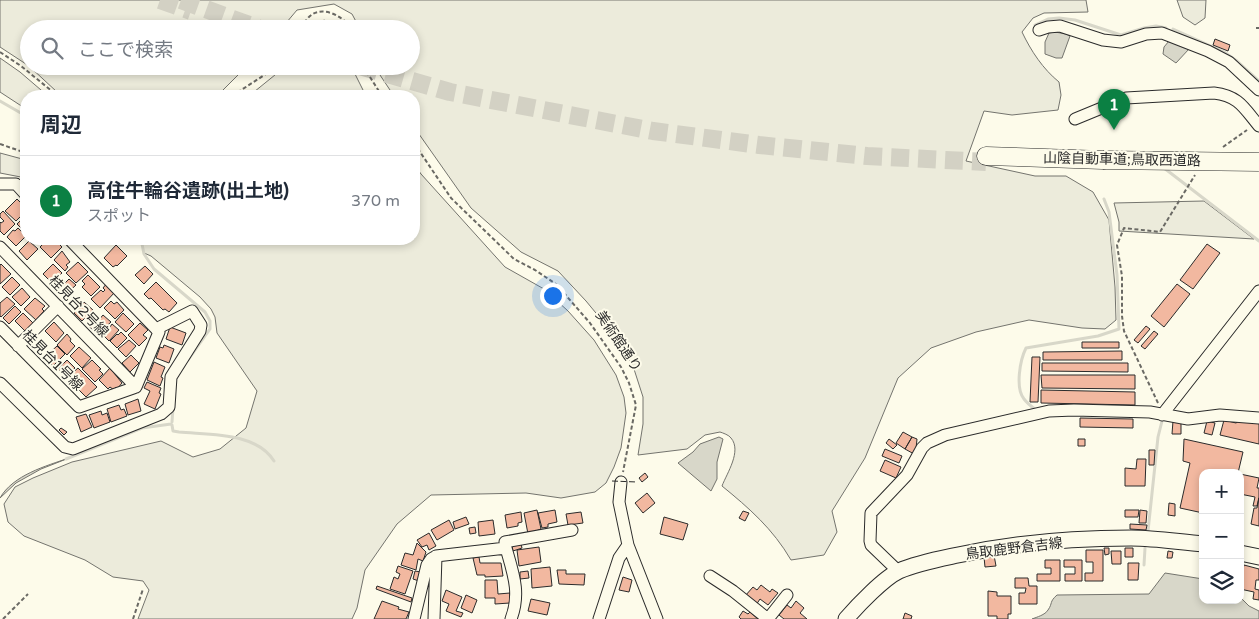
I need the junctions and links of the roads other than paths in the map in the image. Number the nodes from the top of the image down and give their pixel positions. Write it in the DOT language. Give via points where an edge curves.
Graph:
graph roads {
  1 [pos="1040,30"];
  2 [pos="1259,90"];
  3 [pos="1075,119"];
  4 [pos="1258,124"];
  5 [pos="986,159"];
  6 [pos="1259,162"];
  7 [pos="1103,163"];
  8 [pos="1259,169"];
  9 [pos="0,184"];
  10 [pos="20,188"];
  11 [pos="75,245"];
  12 [pos="0,247"];
  13 [pos="1259,291"];
  14 [pos="58,306"];
  15 [pos="0,327"];
  16 [pos="156,329"];
  17 [pos="18,346"];
  18 [pos="0,383"];
  19 [pos="136,387"];
  20 [pos="1162,415"];
  21 [pos="1259,418"];
  22 [pos="621,482"];
  23 [pos="572,530"];
  24 [pos="1199,544"];
  25 [pos="628,545"];
  26 [pos="506,548"];
  27 [pos="1244,553"];
  28 [pos="436,556"];
  29 [pos="1259,557"];
  30 [pos="898,571"];
  31 [pos="710,576"];
  32 [pos="787,595"];
  33 [pos="414,619"];
  34 [pos="434,619"];
  35 [pos="511,619"];
  36 [pos="600,619"];
  37 [pos="657,619"];
  38 [pos="768,619"];
  39 [pos="846,619"];
  1 -- 2 [label="street" via="1060,26 1103,40 1121,42 1162,33 1230,62"];
  3 -- 4 [label="street" via="1126,98 1214,93 1228,95 1238,101"];
  5 -- 7 [label="highway, 山陰自動車道;鳥取西道路"];
  6 -- 7 [label="highway, 山陰自動車道;鳥取西道路, bridge"];
  7 -- 8 [label="highway, 山陰自動車道;鳥取西道路"];
  9 -- 10 [label="street" via="16,184"];
  11 -- 16 [label="street"];
  12 -- 14 [label="street, 桂見台2号線"];
  13 -- 20 [label="street"];
  14 -- 17 [label="street"];
  14 -- 19 [label="street, 桂見台2号線"];
  15 -- 17 [label="street, 桂見台1号線"];
  16 -- 18 [label="street" via="192,310 201,325 171,377 169,407 161,414 73,449 65,447"];
  16 -- 19 [label="street" via="159,332"];
  17 -- 19 [label="street, 桂見台1号線" via="80,407"];
  20 -- 21 [label="street" via="1188,419 1220,415"];
  20 -- 30 [label="street" via="1150,412 1049,411 945,435 927,443 907,474 871,513 871,545"];
  22 -- 25 [label="street" via="619,502"];
  23 -- 26 [label="street" via="505,542"];
  24 -- 30 [label="main road, 鳥取鹿野倉吉線" via="1132,538 990,548"];
  25 -- 36 [label="street" via="618,558"];
  25 -- 37 [label="street"];
  26 -- 28 [label="street"];
  26 -- 35 [label="street" via="517,589"];
  27 -- 29 [label="main road"];
  28 -- 33 [label="street" via="427,565"];
  28 -- 34 [label="street"];
  30 -- 39 [label="main road, 鳥取鹿野倉吉線"];
  31 -- 38 [label="street"];
  32 -- 38 [label="street"];
}
